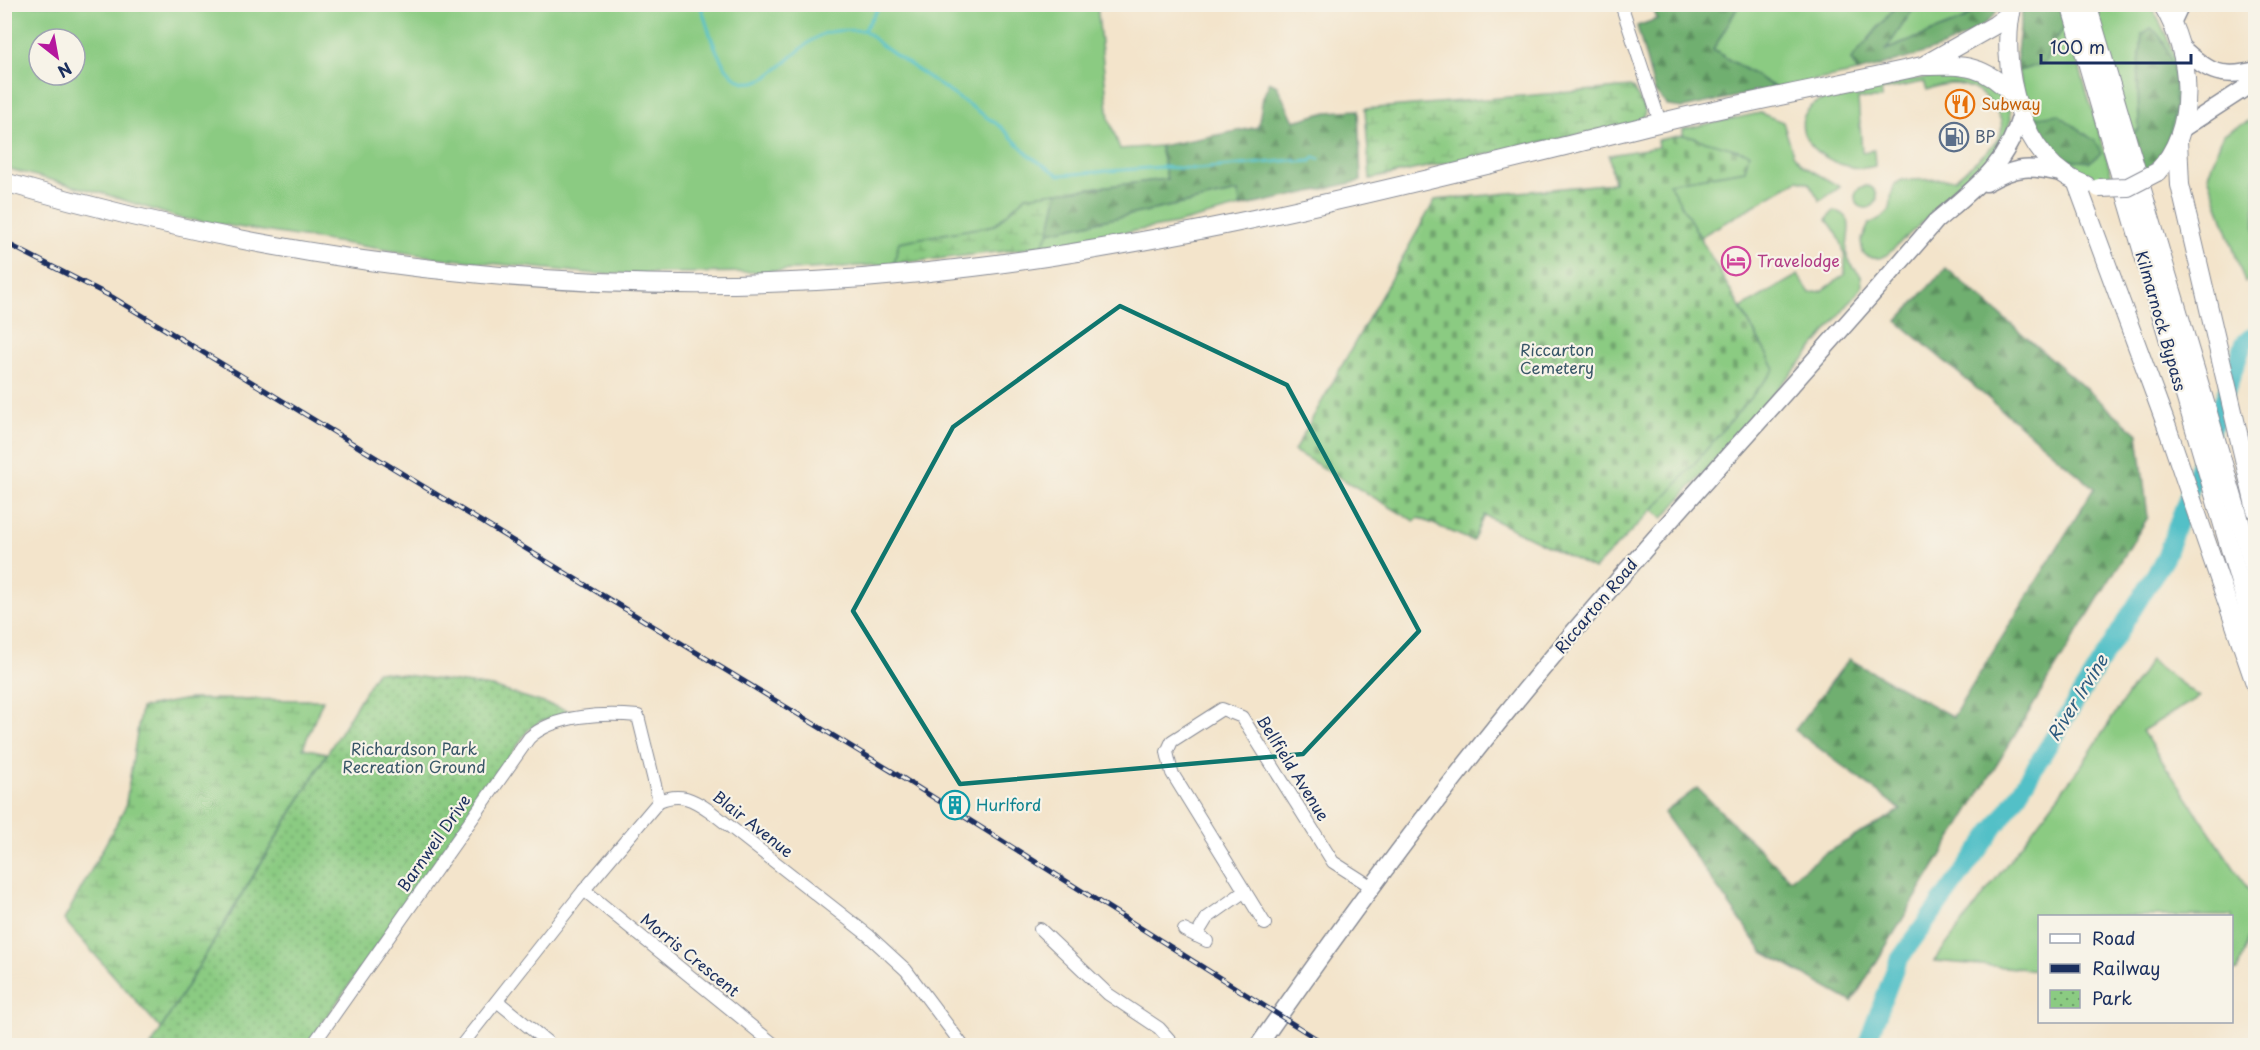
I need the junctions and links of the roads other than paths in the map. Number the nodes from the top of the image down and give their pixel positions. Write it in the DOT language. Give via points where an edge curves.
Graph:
graph roads {
  1 [pos="1621,4"];
  2 [pos="2070,4"];
  3 [pos="2087,4"];
  4 [pos="2162,4"];
  5 [pos="2181,4"];
  6 [pos="2012,9"];
  7 [pos="2172,23"];
  8 [pos="2180,46"];
  9 [pos="1922,66"];
  10 [pos="2256,70"];
  11 [pos="2256,81"];
  12 [pos="2014,96"];
  13 [pos="2021,114"];
  14 [pos="1660,122"];
  15 [pos="2180,134"];
  16 [pos="2071,178"];
  17 [pos="4,182"];
  18 [pos="1968,194"];
  19 [pos="2256,510"];
  20 [pos="2256,575"];
  21 [pos="2256,636"];
  22 [pos="2256,686"];
  23 [pos="659,801"];
  24 [pos="1372,887"];
  25 [pos="584,890"];
  26 [pos="1245,891"];
  27 [pos="1265,924"];
  28 [pos="1040,928"];
  29 [pos="1184,930"];
  30 [pos="497,1001"];
  31 [pos="312,1046"];
  32 [pos="461,1046"];
  33 [pos="552,1046"];
  34 [pos="776,1046"];
  35 [pos="963,1046"];
  36 [pos="1175,1046"];
  37 [pos="1258,1046"];
  1 -- 14 [label="street"];
  2 -- 21 [label="highway, Kilmarnock Bypass"];
  3 -- 20 [label="highway, Kilmarnock Bypass"];
  4 -- 7 [label="highway"];
  5 -- 7 [label="main road"];
  6 -- 9 [label="highway" via="1995,25"];
  6 -- 12 [label="highway" via="2008,60"];
  7 -- 8 [label="highway"];
  8 -- 10 [label="main road" via="2202,66 2221,74"];
  8 -- 15 [label="highway" via="2186,89"];
  9 -- 12 [label="highway" via="1953,65 1986,71"];
  9 -- 14 [label="highway"];
  11 -- 15 [label="main road"];
  12 -- 13 [label="highway"];
  13 -- 16 [label="highway" via="2039,146"];
  13 -- 18 [label="main road, Riccarton Road" via="2004,157"];
  14 -- 17 [label="highway" via="1491,164 1120,245 958,269 752,284 578,282 361,262 211,235"];
  15 -- 16 [label="highway, bridge" via="2169,159 2157,172 2128,187 2099,188"];
  15 -- 19 [label="highway" via="2180,185"];
  16 -- 18 [label="main road, Riccarton Road" via="2035,168 2009,170"];
  16 -- 22 [label="highway" via="2167,427"];
  18 -- 24 [label="main road, Riccarton Road" via="1936,220 1592,610 1494,727"];
  23 -- 25 [label="street"];
  23 -- 31 [label="street, Barnweil Drive" via="638,716 615,714 541,727 529,738"];
  23 -- 35 [label="street, Blair Avenue" via="670,796 694,800 868,935 906,970"];
  24 -- 26 [label="street, Bellfield Avenue" via="1333,862 1242,717 1222,709 1172,741 1167,752 1172,773"];
  24 -- 37 [label="main road, Riccarton Road"];
  25 -- 30 [label="street"];
  25 -- 34 [label="street, Morris Crescent"];
  26 -- 27 [label="street, Bellfield Avenue"];
  26 -- 29 [label="street" via="1207,918 1201,939"];
  28 -- 36 [label="street" via="1108,994 1159,1028"];
  30 -- 32 [label="street"];
  30 -- 33 [label="street"];
}
